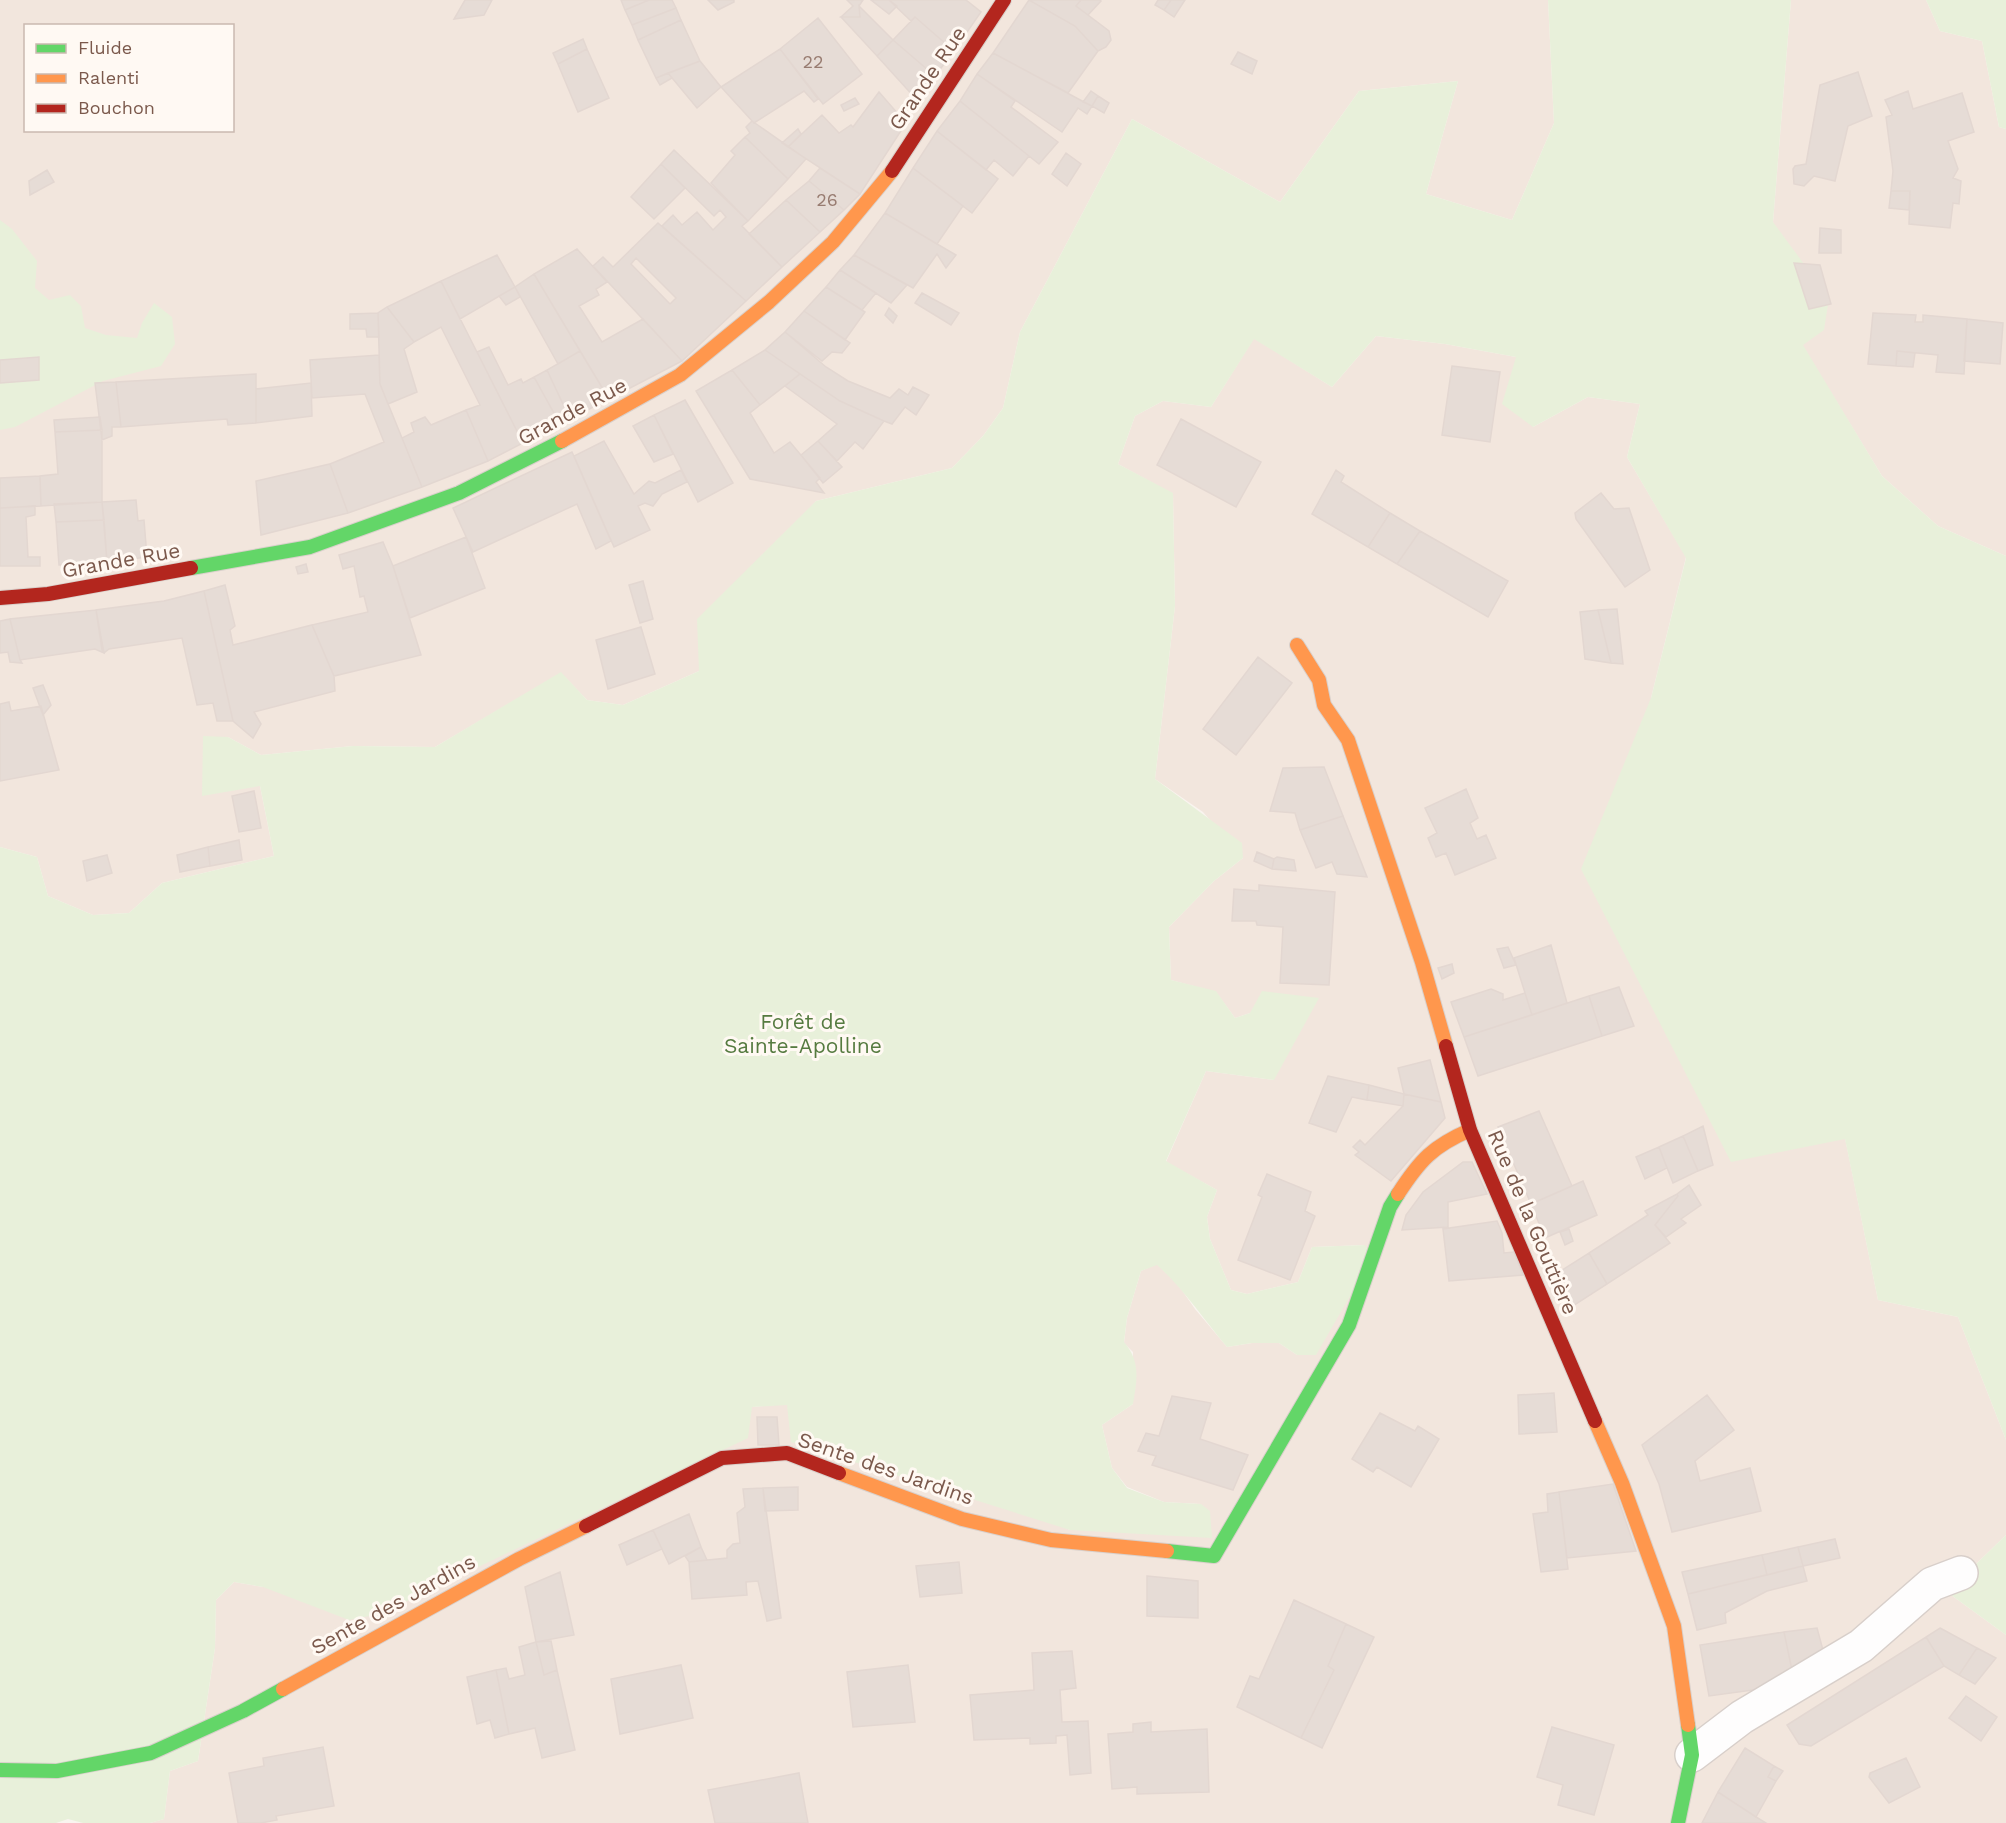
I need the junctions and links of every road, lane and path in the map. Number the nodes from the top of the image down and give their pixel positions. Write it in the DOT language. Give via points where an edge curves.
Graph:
graph roads {
  1 [pos="1004,0"];
  2 [pos="0,598"];
  3 [pos="1297,645"];
  4 [pos="1470,1130"];
  5 [pos="1961,1572"];
  6 [pos="1692,1755"];
  7 [pos="0,1770"];
  8 [pos="1678,1823"];
  1 -- 2 [label="street, Grande Rue" via="881,187 833,242 769,302 680,375 575,435 459,493 310,547 48,594"];
  3 -- 4 [label="street, Rue de la Gouttière" via="1318,680 1324,705 1348,740 1422,962"];
  4 -- 6 [label="street, Rue de la Gouttière" via="1622,1483 1674,1626"];
  4 -- 7 [label="street, Sente des Jardins" via="1435,1148 1415,1168 1390,1207 1349,1325 1214,1556 1051,1540 973,1521 787,1454 722,1458 519,1559 243,1711 151,1754 57,1771"];
  5 -- 6 [label="street" via="1932,1584 1861,1646 1742,1717"];
  6 -- 8 [label="street, Rue de la Gouttière"];
}
